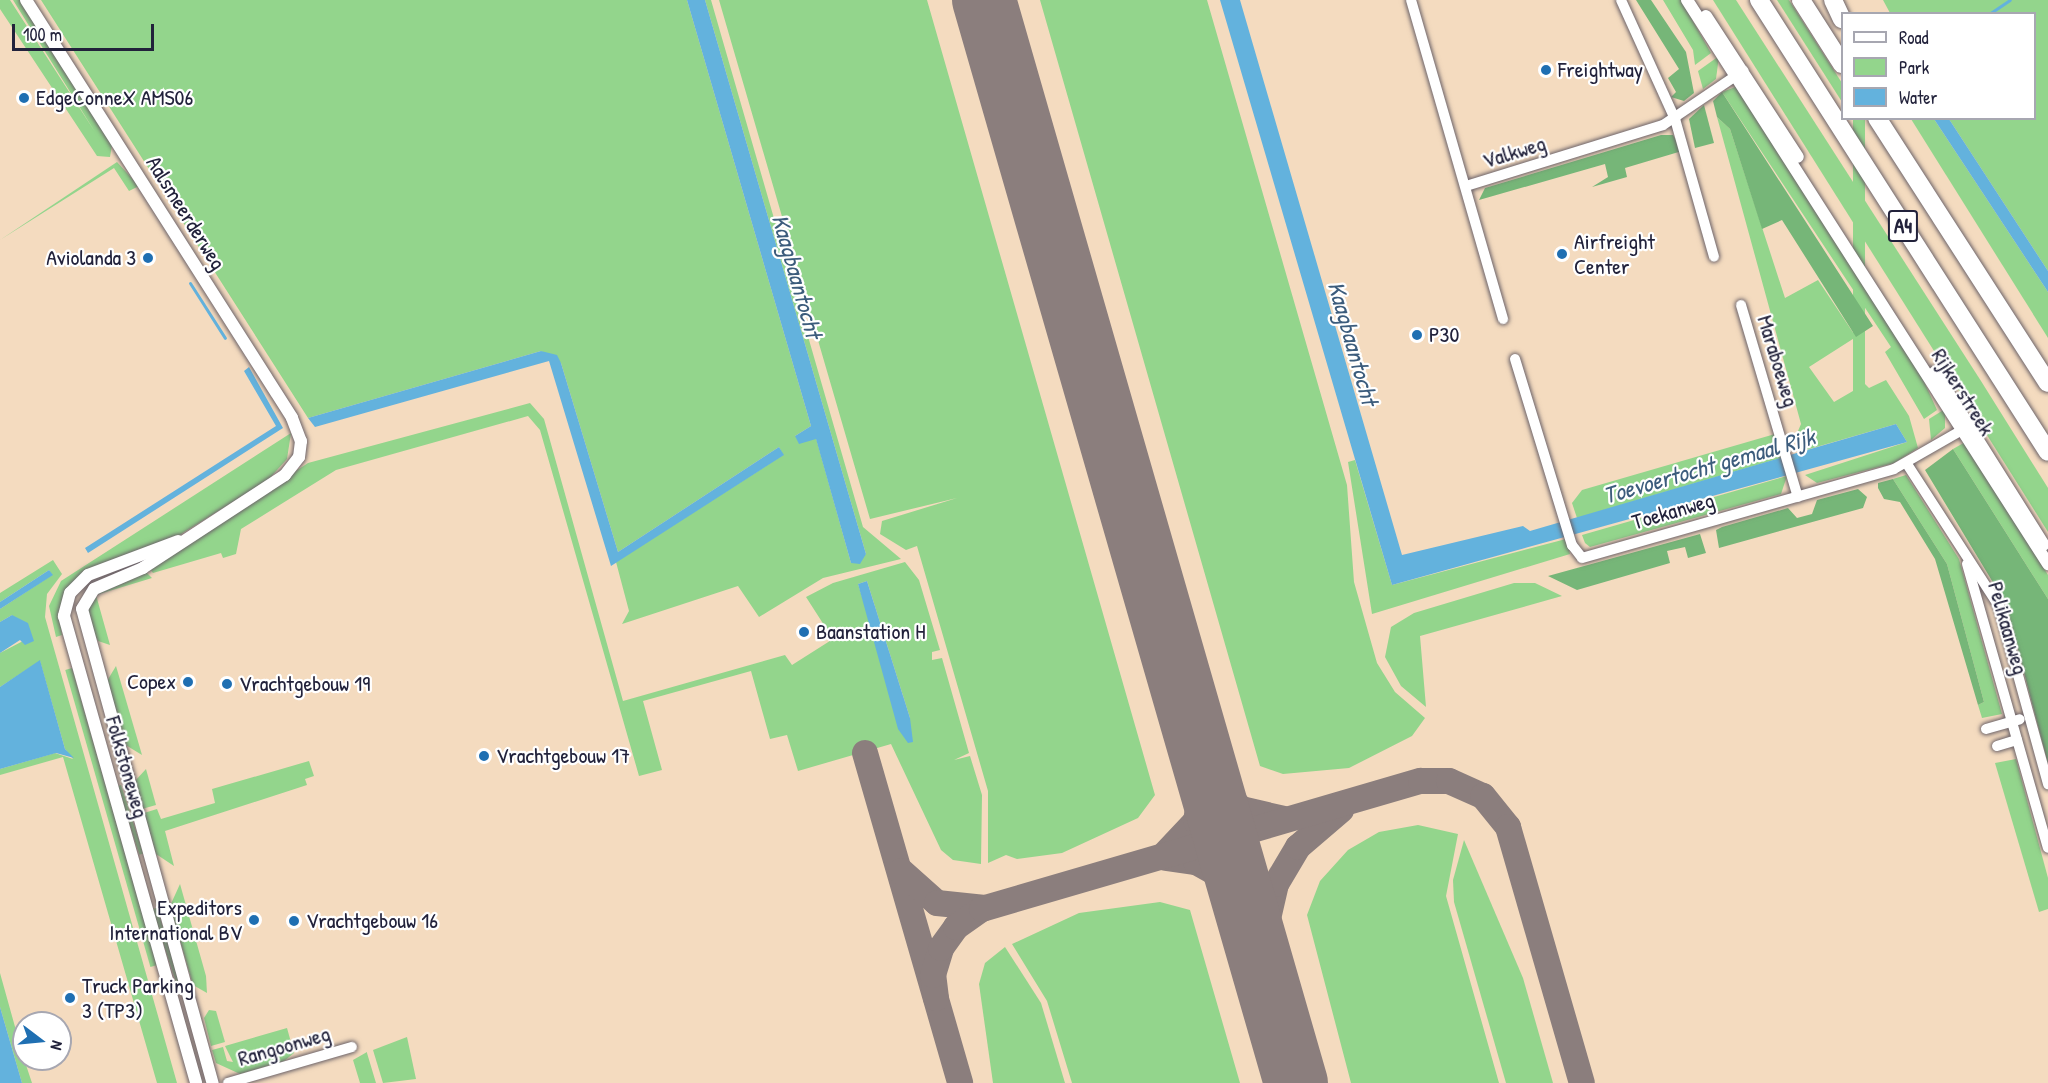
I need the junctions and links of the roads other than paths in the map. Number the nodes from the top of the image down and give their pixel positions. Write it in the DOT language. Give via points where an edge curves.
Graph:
graph roads {
  1 [pos="26,0"];
  2 [pos="1411,0"];
  3 [pos="1621,0"];
  4 [pos="1687,0"];
  5 [pos="1694,0"];
  6 [pos="1759,0"];
  7 [pos="1801,0"];
  8 [pos="1833,0"];
  9 [pos="1841,17"];
  10 [pos="1841,62"];
  11 [pos="1741,73"];
  12 [pos="1675,119"];
  13 [pos="1885,126"];
  14 [pos="1466,186"];
  15 [pos="1714,257"];
  16 [pos="1741,304"];
  17 [pos="1503,319"];
  18 [pos="1515,359"];
  19 [pos="2048,383"];
  20 [pos="1966,427"];
  21 [pos="300,452"];
  22 [pos="2048,452"];
  23 [pos="1907,464"];
  24 [pos="1798,498"];
  25 [pos="190,536"];
  26 [pos="1959,548"];
  27 [pos="2048,551"];
  28 [pos="2048,564"];
  29 [pos="2029,717"];
  30 [pos="2014,721"];
  31 [pos="1986,729"];
  32 [pos="2017,740"];
  33 [pos="1997,746"];
  34 [pos="2048,784"];
  35 [pos="2048,848"];
  36 [pos="352,1047"];
  37 [pos="196,1083"];
  38 [pos="213,1083"];
  39 [pos="228,1083"];
  1 -- 21 [label="street, Aalsmeerderweg" via="292,418"];
  2 -- 14 [label="street, Valkweg"];
  3 -- 12 [label="street"];
  4 -- 11 [label="street, Rijkerstreek"];
  5 -- 11 [label="street, Rijkerstreek"];
  6 -- 22 [label="highway, A4"];
  7 -- 10 [label="highway"];
  8 -- 9 [label="highway"];
  11 -- 12 [label="street, Valkweg"];
  11 -- 20 [label="street, Rijkerstreek"];
  12 -- 14 [label="street, Valkweg"];
  12 -- 15 [label="street"];
  13 -- 19 [label="highway, A4"];
  14 -- 17 [label="street"];
  16 -- 24 [label="street, Maraboeweg"];
  18 -- 24 [label="street, Toekanweg" via="1572,545 1582,558"];
  20 -- 23 [label="street, Toekanweg"];
  20 -- 27 [label="street, Rijkerstreek"];
  20 -- 28 [label="street, Rijkerstreek"];
  21 -- 25 [label="street, Folkstoneweg" via="285,475"];
  23 -- 24 [label="street, Toekanweg"];
  23 -- 26 [label="street, Pelikaanweg"];
  25 -- 37 [label="street, Folkstoneweg" via="87,574 70,593 64,616"];
  25 -- 38 [label="street, Folkstoneweg" via="143,568 94,589 82,613"];
  26 -- 29 [label="street, Pelikaanweg" via="1999,606"];
  26 -- 30 [label="street, Pelikaanweg"];
  29 -- 30 [label="street"];
  29 -- 34 [label="street, Pelikaanweg"];
  30 -- 31 [label="street"];
  30 -- 32 [label="street, Pelikaanweg"];
  32 -- 33 [label="street"];
  32 -- 35 [label="street, Pelikaanweg"];
  36 -- 39 [label="street, Rangoonweg"];
}
